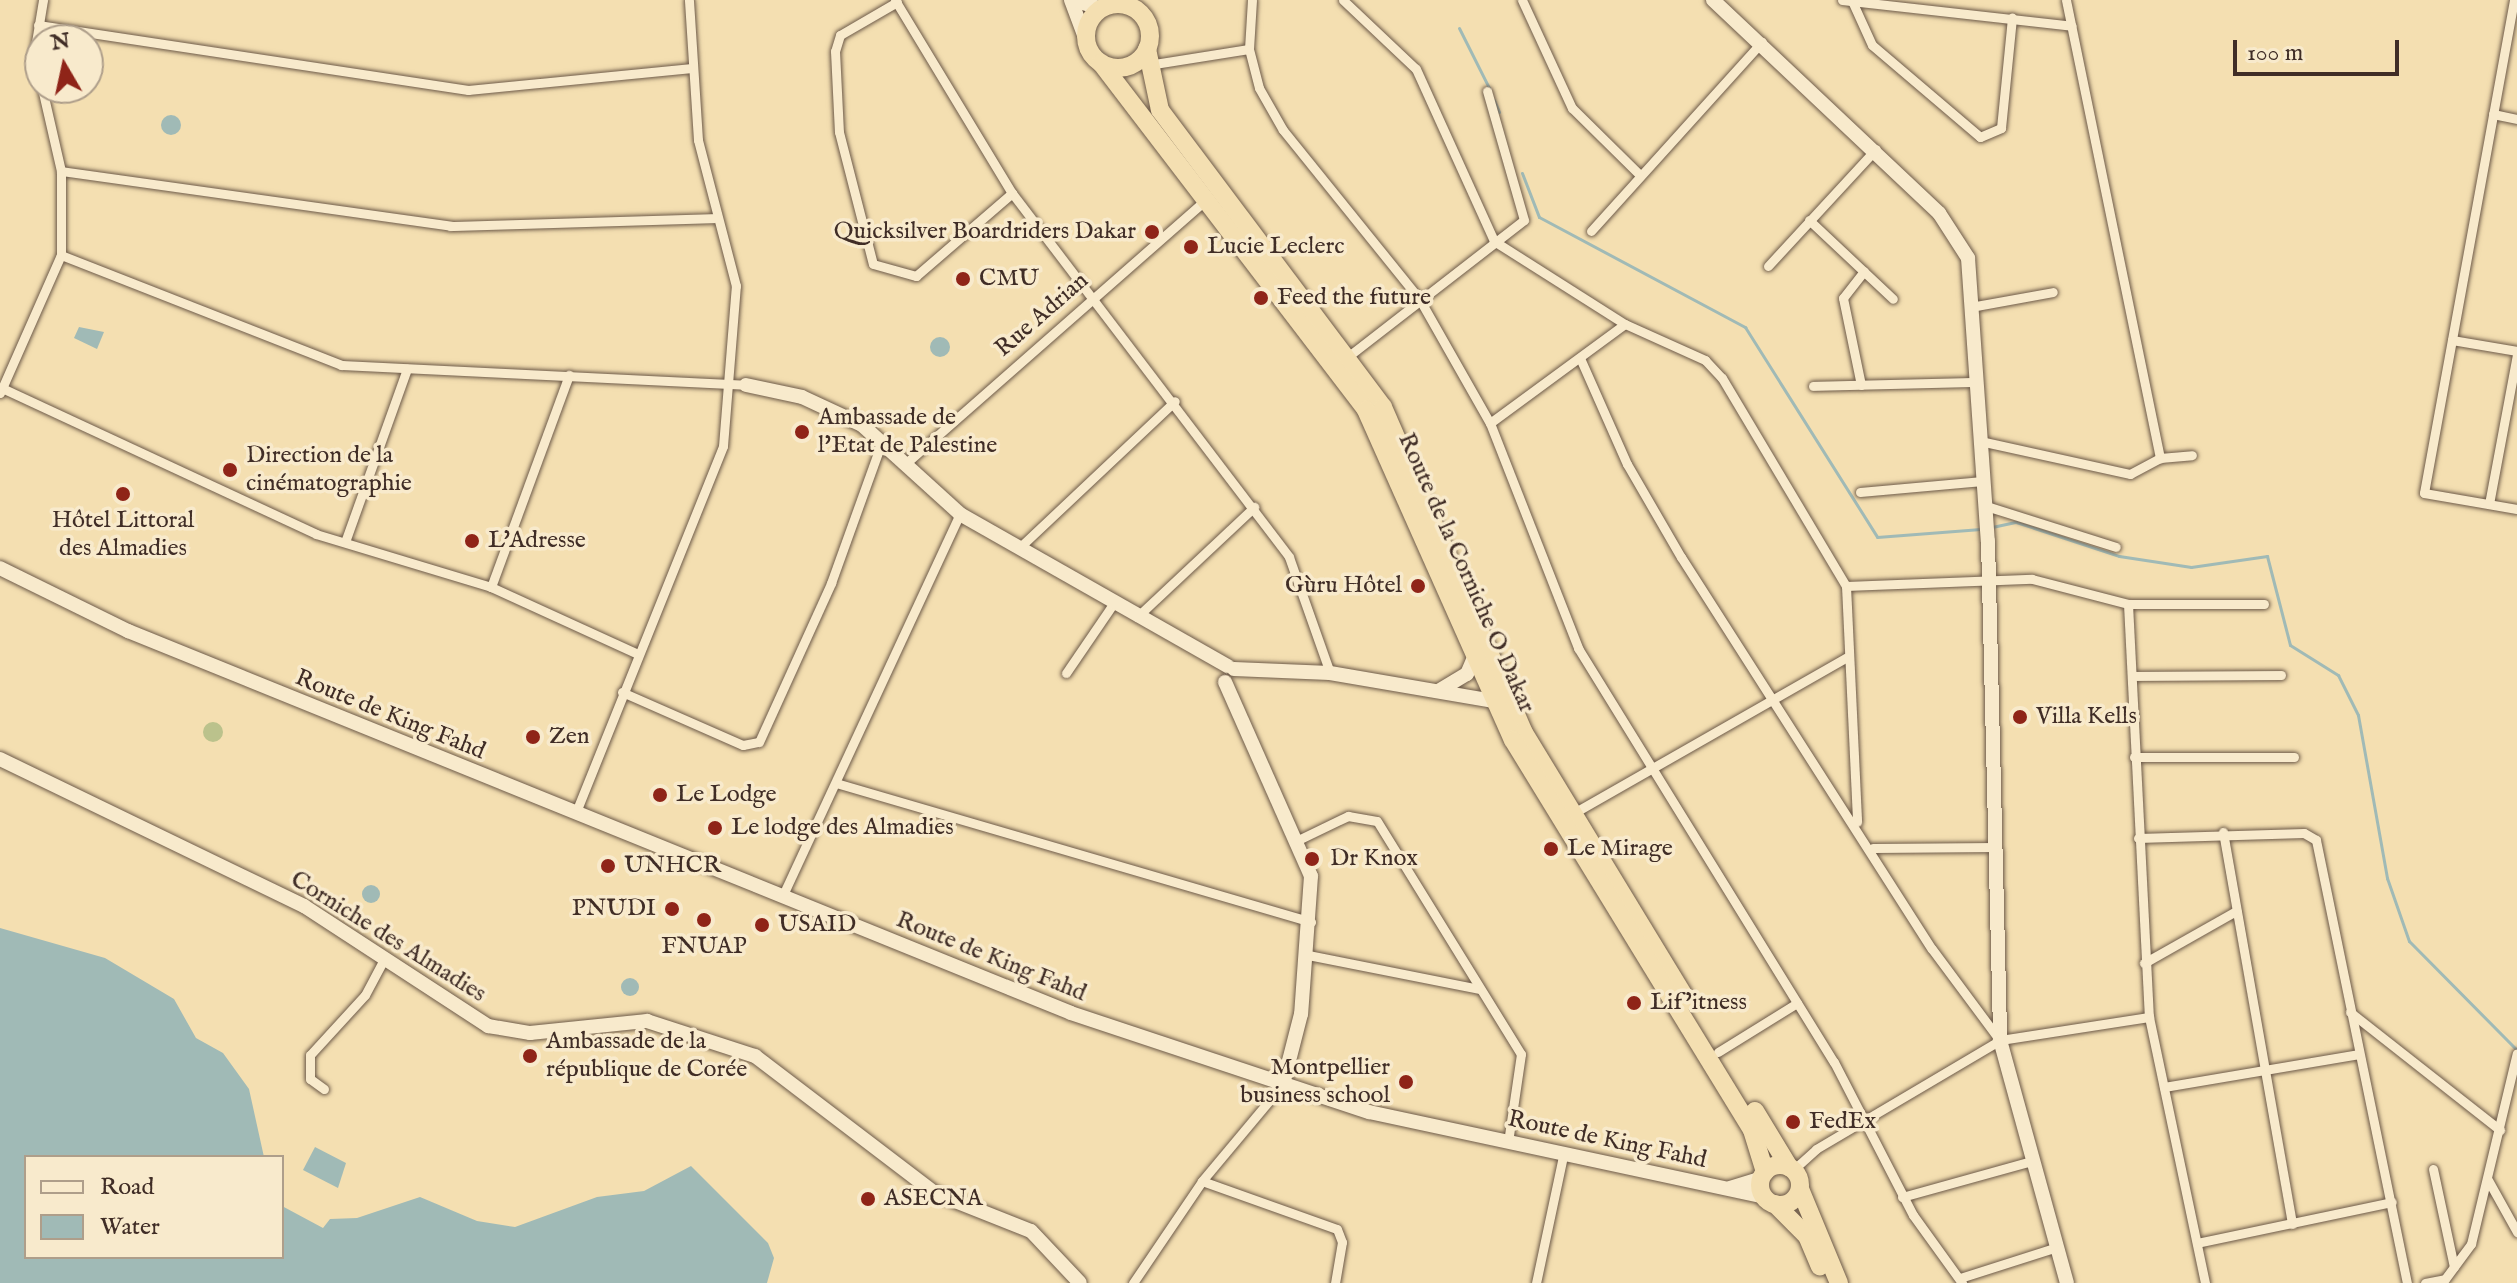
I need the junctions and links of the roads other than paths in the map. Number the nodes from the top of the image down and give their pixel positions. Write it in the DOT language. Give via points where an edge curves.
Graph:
graph roads {
  1 [pos="43,0"];
  2 [pos="689,0"];
  3 [pos="1072,0"];
  4 [pos="1145,0"];
  5 [pos="1252,0"];
  6 [pos="1343,0"];
  7 [pos="1522,0"];
  8 [pos="1713,0"];
  9 [pos="1842,0"];
  10 [pos="2066,0"];
  11 [pos="2514,0"];
  12 [pos="896,1"];
  13 [pos="1852,1"];
  14 [pos="1106,5"];
  15 [pos="2012,18"];
  16 [pos="38,24"];
  17 [pos="2072,26"];
  18 [pos="1148,27"];
  19 [pos="104,35"];
  20 [pos="1762,42"];
  21 [pos="1087,43"];
  22 [pos="1249,49"];
  23 [pos="1147,57"];
  24 [pos="1101,63"];
  25 [pos="692,68"];
  26 [pos="1487,91"];
  27 [pos="46,104"];
  28 [pos="2493,114"];
  29 [pos="2517,119"];
  30 [pos="1876,149"];
  31 [pos="61,171"];
  32 [pos="1640,175"];
  33 [pos="1012,193"];
  34 [pos="1208,198"];
  35 [pos="714,218"];
  36 [pos="1809,220"];
  37 [pos="1591,231"];
  38 [pos="1494,241"];
  39 [pos="61,255"];
  40 [pos="1768,266"];
  41 [pos="1864,271"];
  42 [pos="2053,292"];
  43 [pos="1092,297"];
  44 [pos="1893,299"];
  45 [pos="1420,300"];
  46 [pos="1976,306"];
  47 [pos="1625,324"];
  48 [pos="2452,340"];
  49 [pos="2517,353"];
  50 [pos="1350,355"];
  51 [pos="1580,358"];
  52 [pos="407,369"];
  53 [pos="569,375"];
  54 [pos="729,380"];
  55 [pos="1978,382"];
  56 [pos="746,385"];
  57 [pos="1861,385"];
  58 [pos="1813,386"];
  59 [pos="1,390"];
  60 [pos="1175,401"];
  61 [pos="1490,423"];
  62 [pos="1980,441"];
  63 [pos="881,444"];
  64 [pos="2192,455"];
  65 [pos="2160,458"];
  66 [pos="905,464"];
  67 [pos="1983,481"];
  68 [pos="1860,492"];
  69 [pos="2489,504"];
  70 [pos="1254,507"];
  71 [pos="1986,509"];
  72 [pos="2517,509"];
  73 [pos="960,514"];
  74 [pos="345,542"];
  75 [pos="2116,547"];
  76 [pos="1019,548"];
  77 [pos="0,568"];
  78 [pos="1988,584"];
  79 [pos="1846,586"];
  80 [pos="491,587"];
  81 [pos="1113,604"];
  82 [pos="2128,604"];
  83 [pos="2264,604"];
  84 [pos="1137,617"];
  85 [pos="638,654"];
  86 [pos="1849,656"];
  87 [pos="1473,660"];
  88 [pos="1227,672"];
  89 [pos="1066,673"];
  90 [pos="1330,673"];
  91 [pos="2281,675"];
  92 [pos="2132,676"];
  93 [pos="1440,691"];
  94 [pos="622,692"];
  95 [pos="1773,699"];
  96 [pos="1493,701"];
  97 [pos="2134,757"];
  98 [pos="2294,757"];
  99 [pos="0,759"];
  100 [pos="1649,768"];
  101 [pos="836,783"];
  102 [pos="576,812"];
  103 [pos="1572,814"];
  104 [pos="1857,822"];
  105 [pos="2223,832"];
  106 [pos="2138,838"];
  107 [pos="1296,841"];
  108 [pos="1997,847"];
  109 [pos="1873,848"];
  110 [pos="782,897"];
  111 [pos="2236,911"];
  112 [pos="1311,922"];
  113 [pos="1308,955"];
  114 [pos="384,960"];
  115 [pos="2144,963"];
  116 [pos="1479,989"];
  117 [pos="1797,1003"];
  118 [pos="2350,1012"];
  119 [pos="2149,1017"];
  120 [pos="2000,1040"];
  121 [pos="1718,1052"];
  122 [pos="2517,1053"];
  123 [pos="2359,1054"];
  124 [pos="2261,1071"];
  125 [pos="1283,1084"];
  126 [pos="2164,1087"];
  127 [pos="324,1089"];
  128 [pos="1865,1122"];
  129 [pos="2500,1130"];
  130 [pos="1508,1142"];
  131 [pos="1563,1156"];
  132 [pos="2032,1161"];
  133 [pos="1791,1168"];
  134 [pos="2433,1169"];
  135 [pos="1763,1175"];
  136 [pos="2488,1180"];
  137 [pos="1202,1181"];
  138 [pos="1729,1188"];
  139 [pos="1800,1189"];
  140 [pos="1902,1197"];
  141 [pos="1770,1201"];
  142 [pos="2392,1202"];
  143 [pos="2292,1224"];
  144 [pos="2517,1232"];
  145 [pos="2197,1243"];
  146 [pos="2057,1247"];
  147 [pos="2454,1267"];
  148 [pos="1961,1280"];
  149 [pos="1339,1282"];
  150 [pos="1080,1283"];
  151 [pos="1133,1283"];
  152 [pos="1536,1283"];
  153 [pos="1826,1283"];
  154 [pos="1839,1283"];
  155 [pos="2067,1283"];
  156 [pos="2205,1283"];
  157 [pos="2407,1283"];
  158 [pos="2425,1283"];
  1 -- 16 [label="street"];
  2 -- 25 [label="street"];
  3 -- 14 [label="street"];
  3 -- 21 [label="street"];
  4 -- 18 [label="highway"];
  5 -- 22 [label="street"];
  6 -- 38 [label="street" via="1416,69"];
  7 -- 32 [label="street" via="1572,108"];
  8 -- 20 [label="street"];
  9 -- 13 [label="street"];
  10 -- 17 [label="street"];
  11 -- 28 [label="street"];
  12 -- 33 [label="street"];
  12 -- 33 [label="street" via="840,35 835,51 839,132 868,256 881,271 916,276"];
  13 -- 15 [label="street"];
  13 -- 15 [label="street" via="1872,45 1980,137 2001,128"];
  14 -- 18 [label="highway" via="1132,7"];
  14 -- 21 [label="highway" via="1089,24"];
  15 -- 17 [label="street"];
  17 -- 65 [label="street"];
  18 -- 23 [label="highway"];
  19 -- 25 [label="street" via="468,90"];
  20 -- 30 [label="street"];
  20 -- 32 [label="street"];
  21 -- 24 [label="highway"];
  22 -- 23 [label="street"];
  22 -- 45 [label="street" via="1259,88 1283,130"];
  23 -- 24 [label="highway" via="1125,67"];
  23 -- 50 [label="highway, Route de la Corniche O Dakar" via="1152,94 1169,123"];
  24 -- 34 [label="highway, Route de la Corniche O Dakar"];
  25 -- 35 [label="street"];
  26 -- 38 [label="street" via="1525,206 1519,228"];
  27 -- 31 [label="street"];
  28 -- 29 [label="street"];
  28 -- 48 [label="street"];
  30 -- 36 [label="street"];
  30 -- 46 [label="street" via="1960,239"];
  31 -- 35 [label="street" via="450,226"];
  31 -- 39 [label="street"];
  32 -- 37 [label="street"];
  33 -- 43 [label="street"];
  34 -- 43 [label="street, Rue Adrian"];
  34 -- 87 [label="highway, Route de la Corniche O Dakar" via="1366,410"];
  35 -- 54 [label="street" via="736,286"];
  36 -- 40 [label="street"];
  36 -- 41 [label="street"];
  38 -- 45 [label="street"];
  38 -- 47 [label="street"];
  39 -- 52 [label="street" via="317,359"];
  39 -- 59 [label="street"];
  41 -- 44 [label="street"];
  41 -- 57 [label="street" via="1843,298"];
  42 -- 46 [label="street"];
  43 -- 60 [label="street"];
  43 -- 66 [label="street, Rue Adrian"];
  45 -- 50 [label="street"];
  45 -- 61 [label="street"];
  46 -- 55 [label="street"];
  47 -- 51 [label="street"];
  47 -- 79 [label="street" via="1714,368"];
  48 -- 49 [label="street"];
  48 -- 69 [label="street" via="2424,493"];
  49 -- 69 [label="street"];
  50 -- 103 [label="highway, Route de la Corniche O Dakar" via="1413,465 1493,672"];
  51 -- 61 [label="street"];
  51 -- 95 [label="street" via="1641,489"];
  52 -- 53 [label="street"];
  52 -- 74 [label="street"];
  53 -- 54 [label="street"];
  53 -- 80 [label="street"];
  54 -- 56 [label="street"];
  54 -- 85 [label="street" via="723,446"];
  55 -- 57 [label="street"];
  55 -- 62 [label="street"];
  56 -- 63 [label="street" via="837,410"];
  57 -- 58 [label="street"];
  59 -- 74 [label="street"];
  60 -- 70 [label="street"];
  60 -- 76 [label="street"];
  61 -- 100 [label="street" via="1558,606"];
  62 -- 65 [label="street" via="2130,474"];
  62 -- 67 [label="street"];
  63 -- 66 [label="street"];
  63 -- 94 [label="street" via="831,583 759,742 743,745"];
  64 -- 65 [label="street"];
  66 -- 73 [label="street"];
  67 -- 68 [label="street"];
  67 -- 71 [label="street"];
  69 -- 72 [label="street"];
  70 -- 84 [label="street"];
  70 -- 90 [label="street" via="1301,579"];
  71 -- 75 [label="street"];
  71 -- 78 [label="street"];
  73 -- 76 [label="street"];
  73 -- 101 [label="street"];
  74 -- 80 [label="street"];
  76 -- 81 [label="street"];
  77 -- 102 [label="street, Route de King Fahd" via="128,631"];
  78 -- 79 [label="street"];
  78 -- 82 [label="street" via="2064,582"];
  78 -- 108 [label="street"];
  79 -- 86 [label="street"];
  80 -- 85 [label="street"];
  81 -- 84 [label="street"];
  81 -- 89 [label="street"];
  82 -- 83 [label="street"];
  82 -- 92 [label="street"];
  84 -- 88 [label="street"];
  85 -- 94 [label="street"];
  86 -- 95 [label="street"];
  86 -- 104 [label="street"];
  87 -- 93 [label="street" via="1467,674"];
  87 -- 96 [label="highway, Route de la Corniche O Dakar"];
  88 -- 90 [label="street"];
  88 -- 107 [label="street" via="1233,701"];
  90 -- 93 [label="street"];
  91 -- 92 [label="street"];
  92 -- 97 [label="street"];
  93 -- 96 [label="street"];
  94 -- 102 [label="street"];
  95 -- 100 [label="street"];
  95 -- 104 [label="street"];
  96 -- 135 [label="highway, Route de la Corniche O Dakar" via="1532,777 1752,1130"];
  97 -- 98 [label="street"];
  97 -- 106 [label="street"];
  99 -- 114 [label="street, Corniche des Almadies" via="304,906"];
  100 -- 103 [label="street"];
  100 -- 117 [label="street"];
  101 -- 110 [label="street"];
  101 -- 112 [label="street"];
  102 -- 110 [label="street, Route de King Fahd"];
  103 -- 121 [label="highway, Route de la Corniche O Dakar"];
  104 -- 109 [label="street"];
  105 -- 106 [label="street"];
  105 -- 111 [label="street"];
  105 -- 118 [label="street" via="2313,835"];
  106 -- 115 [label="street"];
  107 -- 112 [label="street" via="1311,876"];
  107 -- 116 [label="street" via="1348,816 1377,821"];
  108 -- 109 [label="street"];
  108 -- 120 [label="street"];
  109 -- 120 [label="street" via="1932,949"];
  110 -- 125 [label="street, Route de King Fahd" via="1071,1013"];
  111 -- 115 [label="street"];
  111 -- 124 [label="street"];
  112 -- 113 [label="street"];
  113 -- 116 [label="street"];
  113 -- 125 [label="street"];
  114 -- 127 [label="street" via="365,995 310,1055 310,1079"];
  114 -- 150 [label="street, Corniche des Almadies" via="505,1031 647,1021 734,1046 774,1067 935,1193 1031,1231"];
  115 -- 119 [label="street"];
  116 -- 130 [label="street" via="1521,1054"];
  117 -- 121 [label="street"];
  117 -- 128 [label="street"];
  118 -- 123 [label="street"];
  118 -- 129 [label="street"];
  119 -- 120 [label="street"];
  119 -- 126 [label="street"];
  120 -- 128 [label="street"];
  120 -- 132 [label="street"];
  121 -- 133 [label="highway, Route de la Corniche O Dakar"];
  122 -- 129 [label="street"];
  123 -- 124 [label="street"];
  123 -- 142 [label="street"];
  124 -- 126 [label="street"];
  124 -- 143 [label="street"];
  125 -- 130 [label="street, Route de King Fahd" via="1369,1112"];
  125 -- 137 [label="street"];
  126 -- 145 [label="street"];
  128 -- 133 [label="street"];
  128 -- 140 [label="street"];
  129 -- 136 [label="street"];
  130 -- 131 [label="street, Route de King Fahd"];
  131 -- 138 [label="street, Route de King Fahd"];
  131 -- 152 [label="street"];
  132 -- 140 [label="street"];
  132 -- 146 [label="street"];
  133 -- 135 [label="highway"];
  133 -- 139 [label="highway, Route de la Corniche O Dakar"];
  134 -- 147 [label="street"];
  135 -- 138 [label="street, Route de King Fahd"];
  135 -- 141 [label="highway, Route de la Corniche O Dakar"];
  136 -- 144 [label="street"];
  136 -- 147 [label="street" via="2471,1244"];
  137 -- 149 [label="street" via="1337,1229 1342,1242"];
  137 -- 151 [label="street"];
  138 -- 141 [label="street, Route de King Fahd"];
  139 -- 141 [label="highway" via="1789,1203"];
  139 -- 154 [label="highway, Route de la Corniche O Dakar"];
  140 -- 148 [label="street"];
  141 -- 153 [label="highway" via="1807,1236"];
  142 -- 143 [label="street"];
  142 -- 157 [label="street"];
  143 -- 145 [label="street"];
  145 -- 156 [label="street"];
  146 -- 148 [label="street"];
  146 -- 155 [label="street"];
  147 -- 158 [label="street" via="2445,1279"];
}
